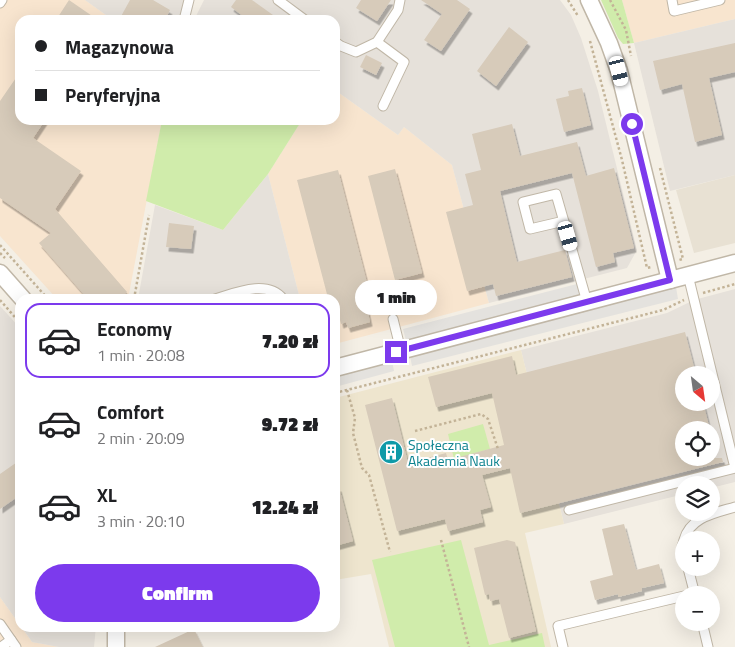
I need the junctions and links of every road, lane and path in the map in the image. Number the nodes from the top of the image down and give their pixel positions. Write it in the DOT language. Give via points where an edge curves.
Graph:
graph roads {
  1 [pos="2,0"];
  2 [pos="189,0"];
  3 [pos="278,0"];
  4 [pos="400,0"];
  5 [pos="589,0"];
  6 [pos="672,0"];
  7 [pos="720,0"];
  8 [pos="0,3"];
  9 [pos="185,15"];
  10 [pos="298,15"];
  11 [pos="377,42"];
  12 [pos="340,45"];
  13 [pos="593,51"];
  14 [pos="383,106"];
  15 [pos="149,216"];
  16 [pos="564,221"];
  17 [pos="0,245"];
  18 [pos="735,263"];
  19 [pos="647,268"];
  20 [pos="0,273"];
  21 [pos="688,275"];
  22 [pos="670,280"];
  23 [pos="735,284"];
  24 [pos="19,294"];
  25 [pos="44,294"];
  26 [pos="135,294"];
  27 [pos="232,294"];
  28 [pos="279,294"];
  29 [pos="693,296"];
  30 [pos="0,300"];
  31 [pos="586,302"];
  32 [pos="15,317"];
  33 [pos="393,319"];
  34 [pos="401,351"];
  35 [pos="340,367"];
  36 [pos="347,390"];
  37 [pos="340,392"];
  38 [pos="415,431"];
  39 [pos="498,449"];
  40 [pos="735,507"];
  41 [pos="568,510"];
  42 [pos="688,531"];
  43 [pos="441,540"];
  44 [pos="390,552"];
  45 [pos="675,598"];
  46 [pos="0,624"];
  47 [pos="704,631"];
  48 [pos="116,632"];
  49 [pos="13,644"];
  50 [pos="1,647"];
  51 [pos="116,647"];
  52 [pos="469,647"];
  53 [pos="563,647"];
  54 [pos="708,647"];
  1 -- 8 [label="lane"];
  2 -- 9 [label="lane"];
  3 -- 10 [label="lane"];
  4 -- 11 [label="lane" via="398,10"];
  5 -- 22 [label="street" via="610,43 619,71"];
  6 -- 7 [label="lane" via="674,11"];
  11 -- 12 [label="lane" via="356,52"];
  11 -- 14 [label="lane" via="404,62"];
  13 -- 19 [label="path"];
  15 -- 26 [label="path"];
  16 -- 16 [label="lane" via="556,194 523,202 530,229"];
  16 -- 31 [label="lane"];
  17 -- 25 [label="path"];
  18 -- 21 [label="street"];
  20 -- 24 [label="street"];
  21 -- 22 [label="street"];
  21 -- 29 [label="lane"];
  22 -- 31 [label="street"];
  23 -- 29 [label="path"];
  27 -- 28 [label="lane" via="265,288"];
  29 -- 36 [label="path" via="663,310"];
  29 -- 41 [label="lane" via="735,468"];
  30 -- 32 [label="path"];
  31 -- 34 [label="street"];
  33 -- 34 [label="lane"];
  34 -- 35 [label="street"];
  36 -- 37 [label="path"];
  36 -- 44 [label="path" via="355,418 353,432 362,468 369,475"];
  38 -- 39 [label="path" via="481,414 488,419"];
  40 -- 42 [label="lane" via="692,523"];
  43 -- 52 [label="path"];
  45 -- 53 [label="lane" via="558,626"];
  46 -- 49 [label="lane"];
  47 -- 54 [label="lane"];
  48 -- 51 [label="street"];
  49 -- 50 [label="lane"];
}
